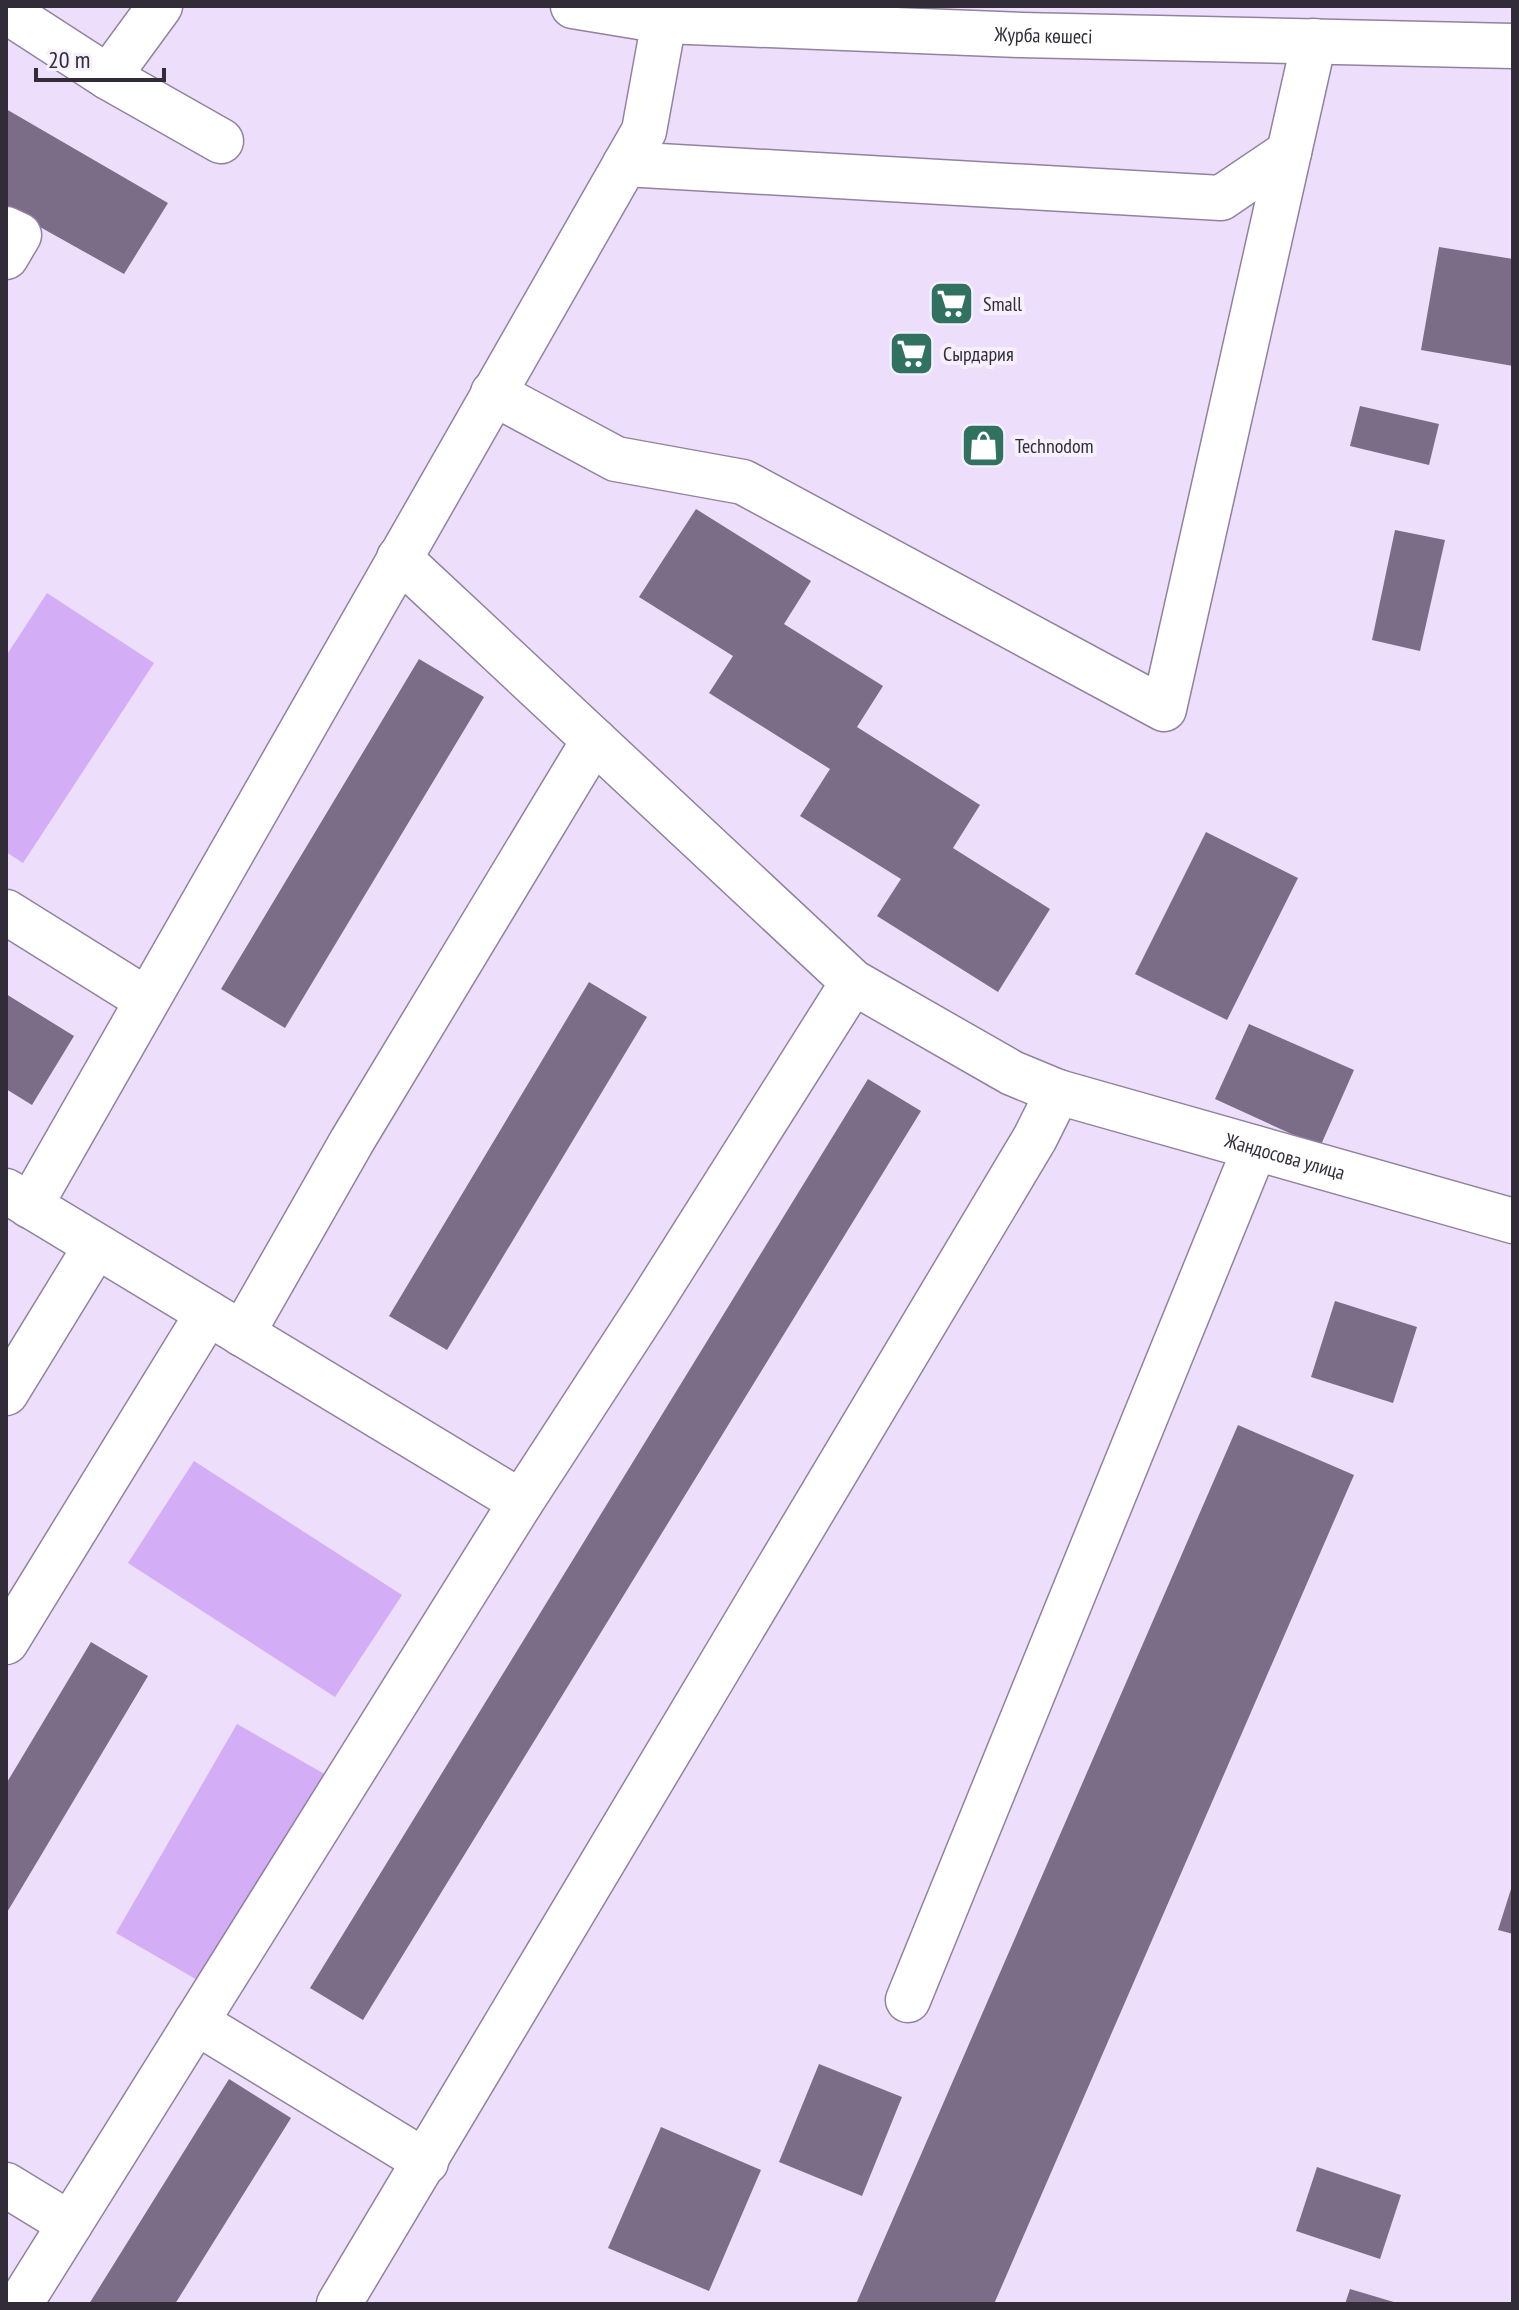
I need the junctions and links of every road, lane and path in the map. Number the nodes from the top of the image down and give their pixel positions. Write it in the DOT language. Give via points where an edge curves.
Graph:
graph roads {
  1 [pos="160,6"];
  2 [pos="573,6"];
  3 [pos="6,11"];
  4 [pos="859,17"];
  5 [pos="664,21"];
  6 [pos="1314,41"];
  7 [pos="1513,46"];
  8 [pos="108,77"];
  9 [pos="221,141"];
  10 [pos="1289,152"];
  11 [pos="625,164"];
  12 [pos="6,229"];
  13 [pos="6,257"];
  14 [pos="493,393"];
  15 [pos="399,558"];
  16 [pos="594,740"];
  17 [pos="6,912"];
  18 [pos="853,982"];
  19 [pos="147,1000"];
  20 [pos="1058,1092"];
  21 [pos="1255,1148"];
  22 [pos="18,1199"];
  23 [pos="1513,1221"];
  24 [pos="96,1246"];
  25 [pos="225,1323"];
  26 [pos="6,1393"];
  27 [pos="521,1502"];
  28 [pos="6,1642"];
  29 [pos="908,2000"];
  30 [pos="196,2022"];
  31 [pos="426,2162"];
  32 [pos="6,2185"];
  33 [pos="70,2224"];
  34 [pos="20,2304"];
  35 [pos="339,2304"];
  1 -- 8 [label="street"];
  2 -- 5 [label="street, Журба көшесі"];
  3 -- 8 [label="street"];
  4 -- 5 [label="street, Журба көшесі"];
  4 -- 6 [label="street, Журба көшесі"];
  5 -- 11 [label="street" via="644,131"];
  6 -- 7 [label="street, Журба көшесі"];
  6 -- 10 [label="street"];
  8 -- 9 [label="street"];
  10 -- 11 [label="street" via="1221,198"];
  10 -- 14 [label="street" via="1164,709 743,482 616,459"];
  11 -- 14 [label="street"];
  12 -- 13 [label="street" via="19,235"];
  14 -- 15 [label="street"];
  15 -- 16 [label="street, Жандосова улица"];
  15 -- 19 [label="street"];
  16 -- 18 [label="street, Жандосова улица"];
  16 -- 25 [label="street" via="352,1141"];
  17 -- 19 [label="street"];
  18 -- 20 [label="street, Жандосова улица" via="1012,1073"];
  18 -- 27 [label="street"];
  19 -- 22 [label="street"];
  20 -- 21 [label="street, Жандосова улица"];
  20 -- 31 [label="street"];
  21 -- 23 [label="street, Жандосова улица"];
  21 -- 29 [label="street"];
  22 -- 24 [label="street"];
  24 -- 25 [label="street"];
  24 -- 26 [label="street"];
  25 -- 27 [label="street"];
  25 -- 28 [label="street"];
  27 -- 30 [label="street"];
  30 -- 31 [label="street"];
  30 -- 33 [label="street"];
  31 -- 35 [label="street"];
  32 -- 33 [label="street"];
  33 -- 34 [label="street"];
}
